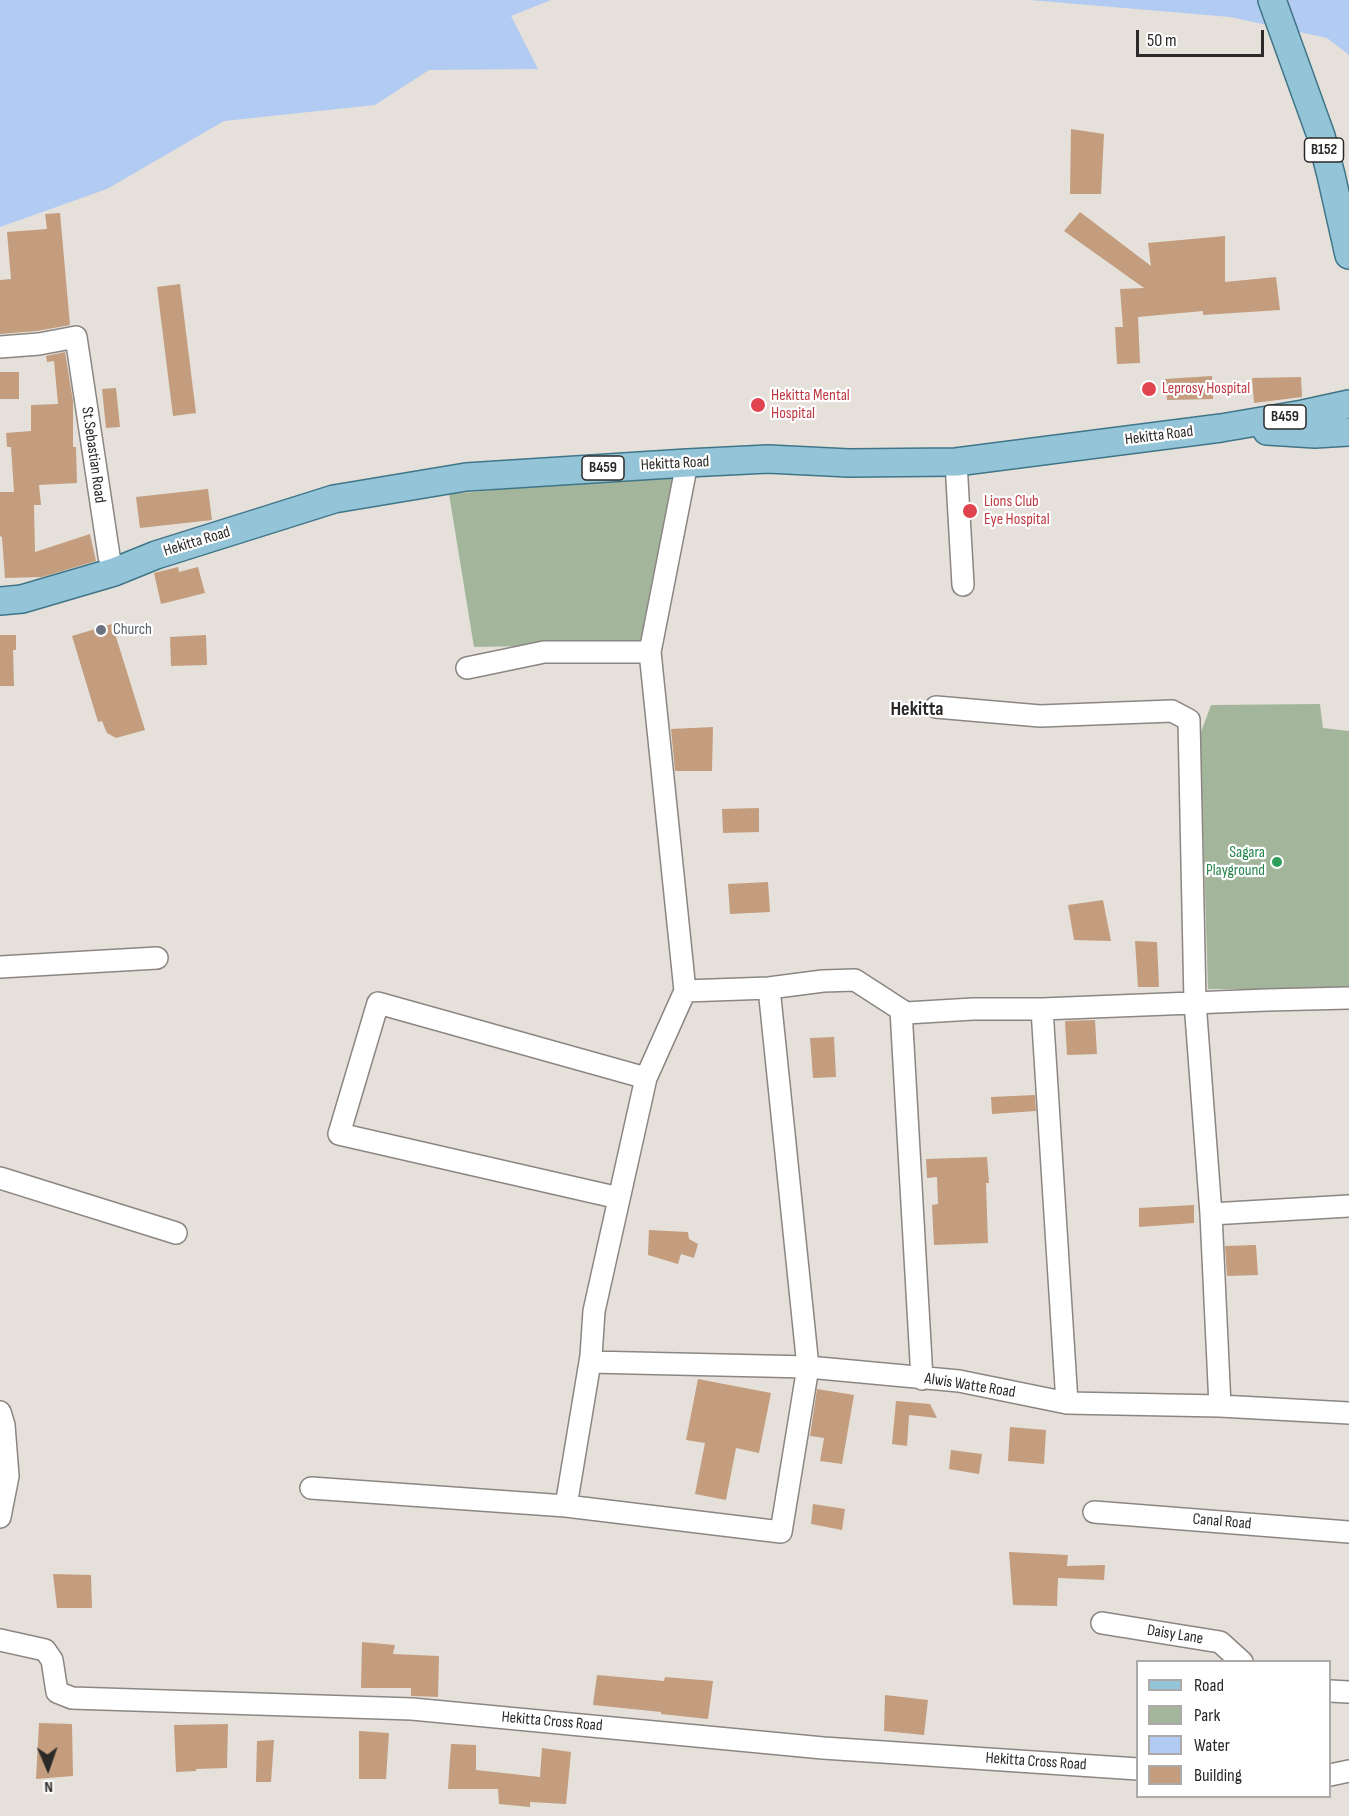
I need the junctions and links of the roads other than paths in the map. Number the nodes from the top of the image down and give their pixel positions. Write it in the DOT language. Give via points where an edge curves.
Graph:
graph roads {
  1 [pos="1272,0"];
  2 [pos="1349,255"];
  3 [pos="0,347"];
  4 [pos="1349,404"];
  5 [pos="1221,428"];
  6 [pos="1349,432"];
  7 [pos="956,462"];
  8 [pos="687,463"];
  9 [pos="114,572"];
  10 [pos="963,585"];
  11 [pos="0,601"];
  12 [pos="650,652"];
  13 [pos="467,668"];
  14 [pos="936,707"];
  15 [pos="157,958"];
  16 [pos="0,967"];
  17 [pos="769,988"];
  18 [pos="685,991"];
  19 [pos="1349,998"];
  20 [pos="1196,1002"];
  21 [pos="1042,1009"];
  22 [pos="901,1010"];
  23 [pos="646,1078"];
  24 [pos="0,1178"];
  25 [pos="619,1198"];
  26 [pos="1349,1206"];
  27 [pos="1211,1214"];
  28 [pos="176,1233"];
  29 [pos="590,1362"];
  30 [pos="807,1368"];
  31 [pos="922,1379"];
  32 [pos="1067,1403"];
  33 [pos="1220,1406"];
  34 [pos="0,1412"];
  35 [pos="1349,1413"];
  36 [pos="311,1488"];
  37 [pos="566,1506"];
  38 [pos="1094,1512"];
  39 [pos="0,1516"];
  40 [pos="1349,1532"];
  41 [pos="1102,1623"];
  42 [pos="0,1640"];
  43 [pos="1240,1660"];
  44 [pos="1331,1691"];
  45 [pos="1349,1692"];
  46 [pos="1136,1769"];
  47 [pos="1349,1771"];
  48 [pos="1331,1774"];
  1 -- 2 [label="main road, B152" via="1321,136"];
  3 -- 9 [label="street, St.Sebastian Road" via="76,337"];
  4 -- 5 [label="main road, Hekitta Road / B459"];
  5 -- 6 [label="main road, Hekitta Road / B459" via="1315,434"];
  5 -- 7 [label="main road, Hekitta Road / B459"];
  7 -- 8 [label="main road, Hekitta Road / B459" via="768,459"];
  7 -- 10 [label="street"];
  8 -- 9 [label="main road, Hekitta Road / B459" via="466,477 334,499"];
  8 -- 12 [label="street"];
  9 -- 11 [label="main road, Hekitta Road / B459" via="22,599"];
  12 -- 13 [label="street" via="544,652"];
  12 -- 18 [label="street"];
  14 -- 20 [label="street" via="1040,716 1172,711 1189,720"];
  15 -- 16 [label="street"];
  17 -- 18 [label="street"];
  17 -- 22 [label="street" via="855,980"];
  17 -- 30 [label="street"];
  18 -- 23 [label="street"];
  19 -- 20 [label="street"];
  20 -- 21 [label="street"];
  20 -- 27 [label="street"];
  21 -- 22 [label="street" via="906,1013"];
  21 -- 32 [label="street"];
  22 -- 31 [label="street"];
  23 -- 25 [label="street"];
  23 -- 25 [label="street" via="378,1003 339,1134"];
  24 -- 28 [label="street"];
  25 -- 29 [label="street" via="594,1311"];
  26 -- 27 [label="street"];
  27 -- 33 [label="street"];
  29 -- 30 [label="street, Alwis Watte Road"];
  29 -- 37 [label="street"];
  30 -- 31 [label="street, Alwis Watte Road"];
  30 -- 37 [label="street" via="780,1532"];
  31 -- 32 [label="street, Alwis Watte Road"];
  32 -- 33 [label="street, Alwis Watte Road"];
  33 -- 35 [label="street, Alwis Watte Road"];
  34 -- 39 [label="street" via="8,1476"];
  36 -- 37 [label="street"];
  38 -- 40 [label="street, Canal Road"];
  41 -- 43 [label="street, Daisy Lane" via="1220,1642"];
  42 -- 46 [label="street, Hekitta Cross Road" via="45,1650 52,1660 57,1692 72,1698 412,1709 823,1748"];
  44 -- 45 [label="street"];
  47 -- 48 [label="street"];
}
